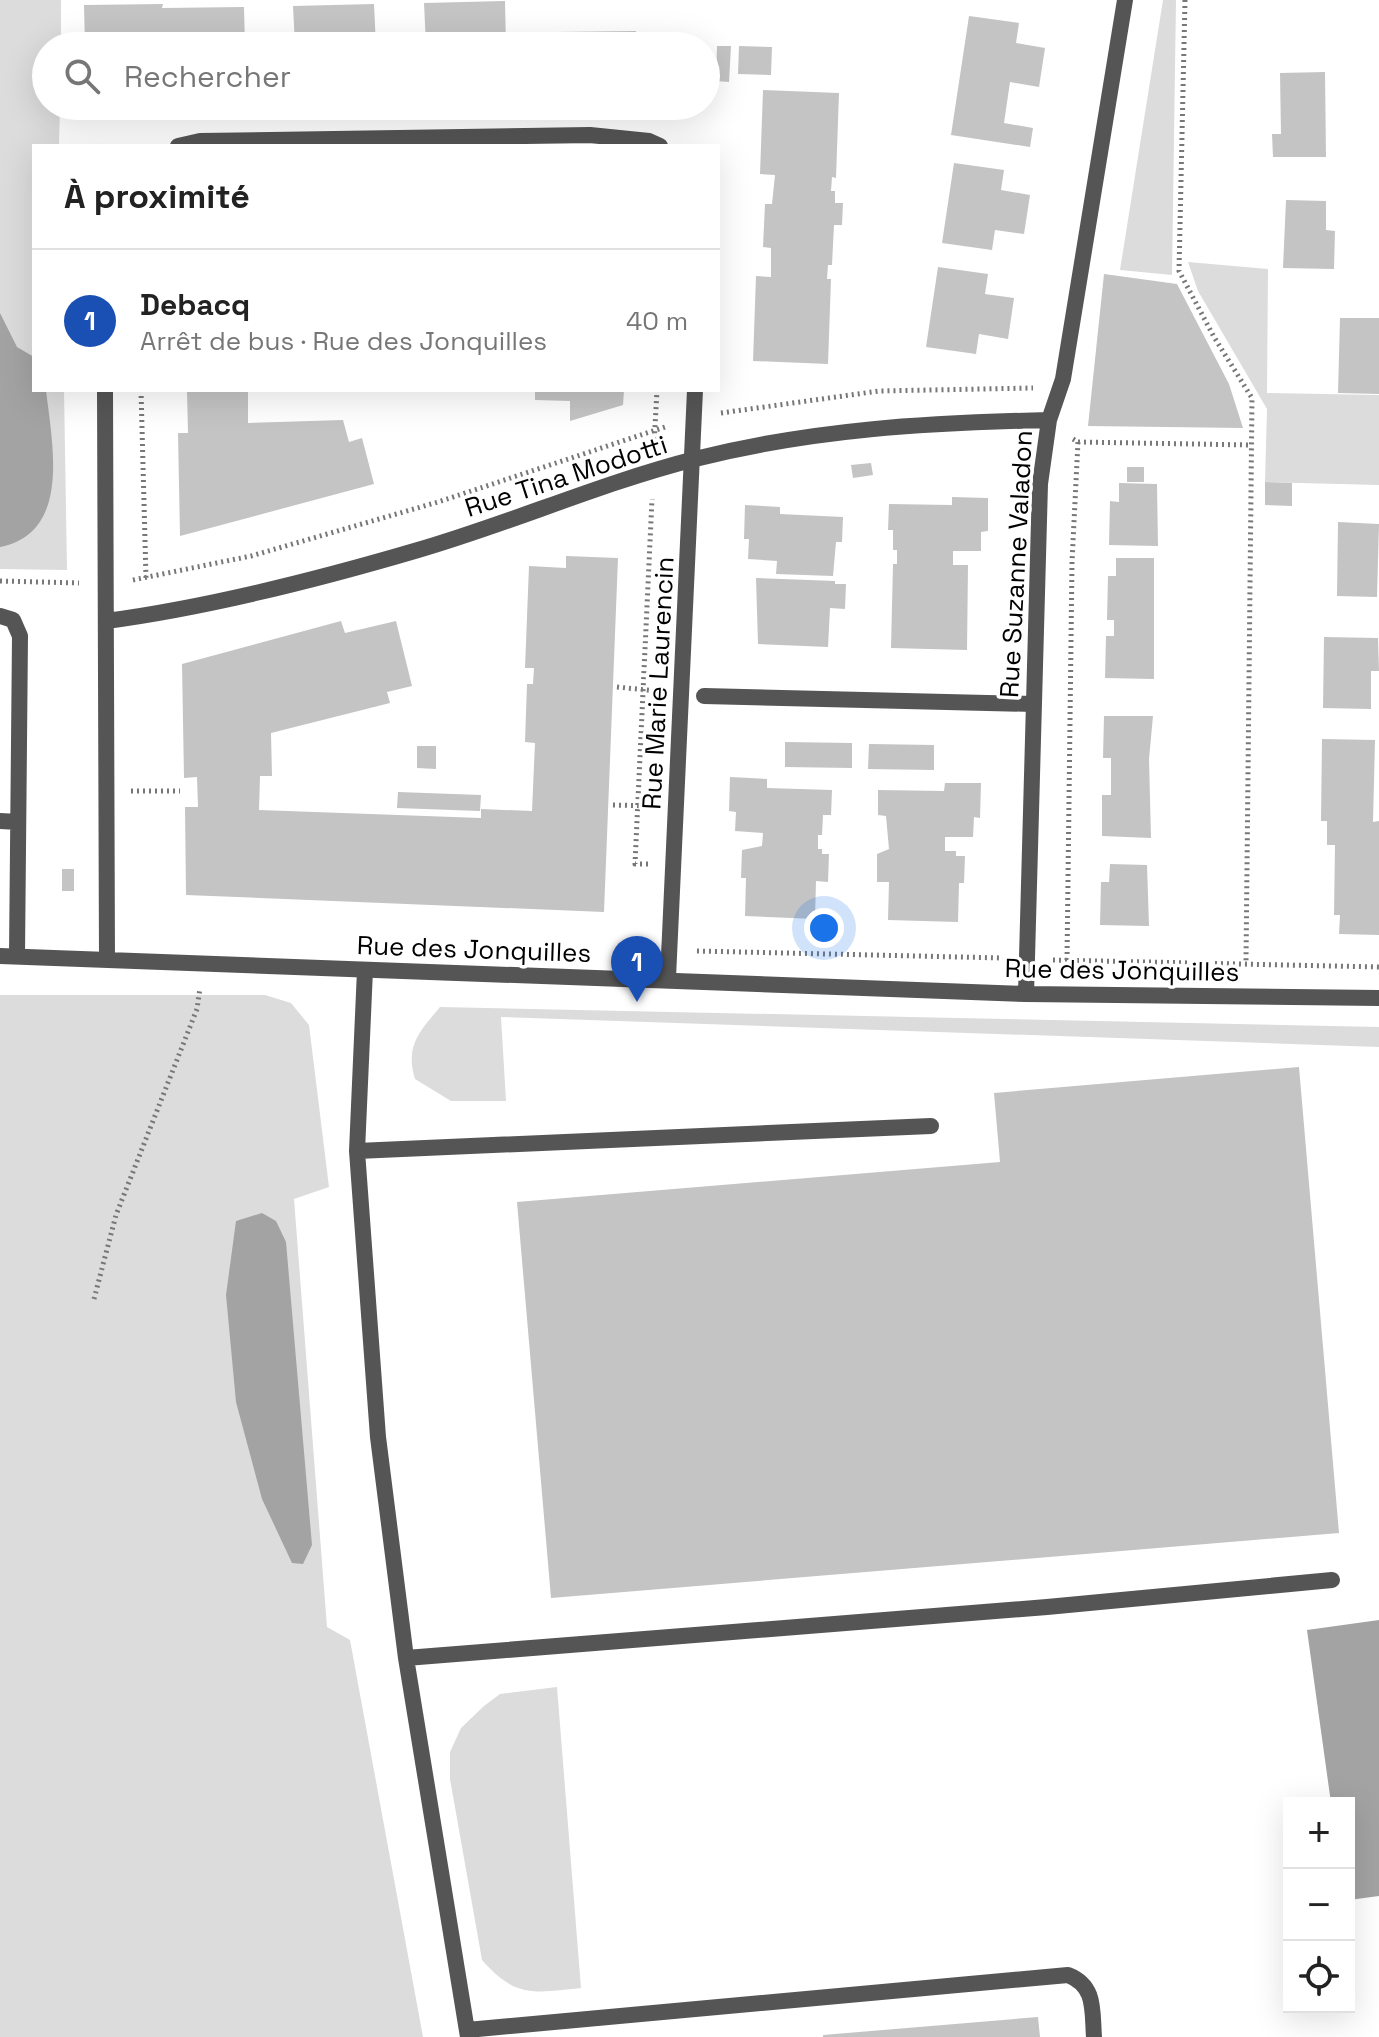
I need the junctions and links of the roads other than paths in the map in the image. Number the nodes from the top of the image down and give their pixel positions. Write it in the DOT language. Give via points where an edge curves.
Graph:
graph roads {
  1 [pos="1125,0"];
  2 [pos="187,144"];
  3 [pos="656,144"];
  4 [pos="105,392"];
  5 [pos="695,392"];
  6 [pos="1049,420"];
  7 [pos="692,460"];
  8 [pos="0,616"];
  9 [pos="106,621"];
  10 [pos="704,696"];
  11 [pos="1032,704"];
  12 [pos="0,821"];
  13 [pos="18,822"];
  14 [pos="0,956"];
  15 [pos="17,956"];
  16 [pos="107,960"];
  17 [pos="365,970"];
  18 [pos="668,978"];
  19 [pos="1026,994"];
  20 [pos="1379,998"];
  21 [pos="931,1126"];
  22 [pos="357,1151"];
  23 [pos="1332,1580"];
  24 [pos="406,1658"];
  25 [pos="467,2034"];
  26 [pos="1094,2037"];
  1 -- 6 [label="street, Rue Suzanne Valadon" via="1063,379"];
  2 -- 3 [label="street" via="590,135"];
  4 -- 9 [label="street"];
  5 -- 7 [label="street, Rue Marie Laurencin"];
  6 -- 7 [label="street, Rue Tina Modotti" via="915,423 813,434"];
  6 -- 11 [label="street, Rue Suzanne Valadon" via="1036,541"];
  7 -- 9 [label="street, Rue Tina Modotti" via="419,550 187,610"];
  7 -- 18 [label="street, Rue Marie Laurencin"];
  8 -- 13 [label="street" via="13,620 20,636"];
  9 -- 16 [label="street"];
  10 -- 11 [label="street"];
  11 -- 19 [label="street, Rue Suzanne Valadon"];
  12 -- 13 [label="street"];
  13 -- 15 [label="street"];
  14 -- 15 [label="street, Rue des Jonquilles"];
  15 -- 16 [label="street, Rue des Jonquilles"];
  16 -- 17 [label="street, Rue des Jonquilles"];
  17 -- 18 [label="street, Rue des Jonquilles"];
  17 -- 22 [label="street"];
  18 -- 19 [label="street, Rue des Jonquilles"];
  19 -- 20 [label="street, Rue des Jonquilles"];
  21 -- 22 [label="street"];
  22 -- 24 [label="street" via="378,1437"];
  23 -- 24 [label="street"];
  24 -- 25 [label="street"];
  25 -- 26 [label="street" via="1068,1975 1090,1990"];
}
